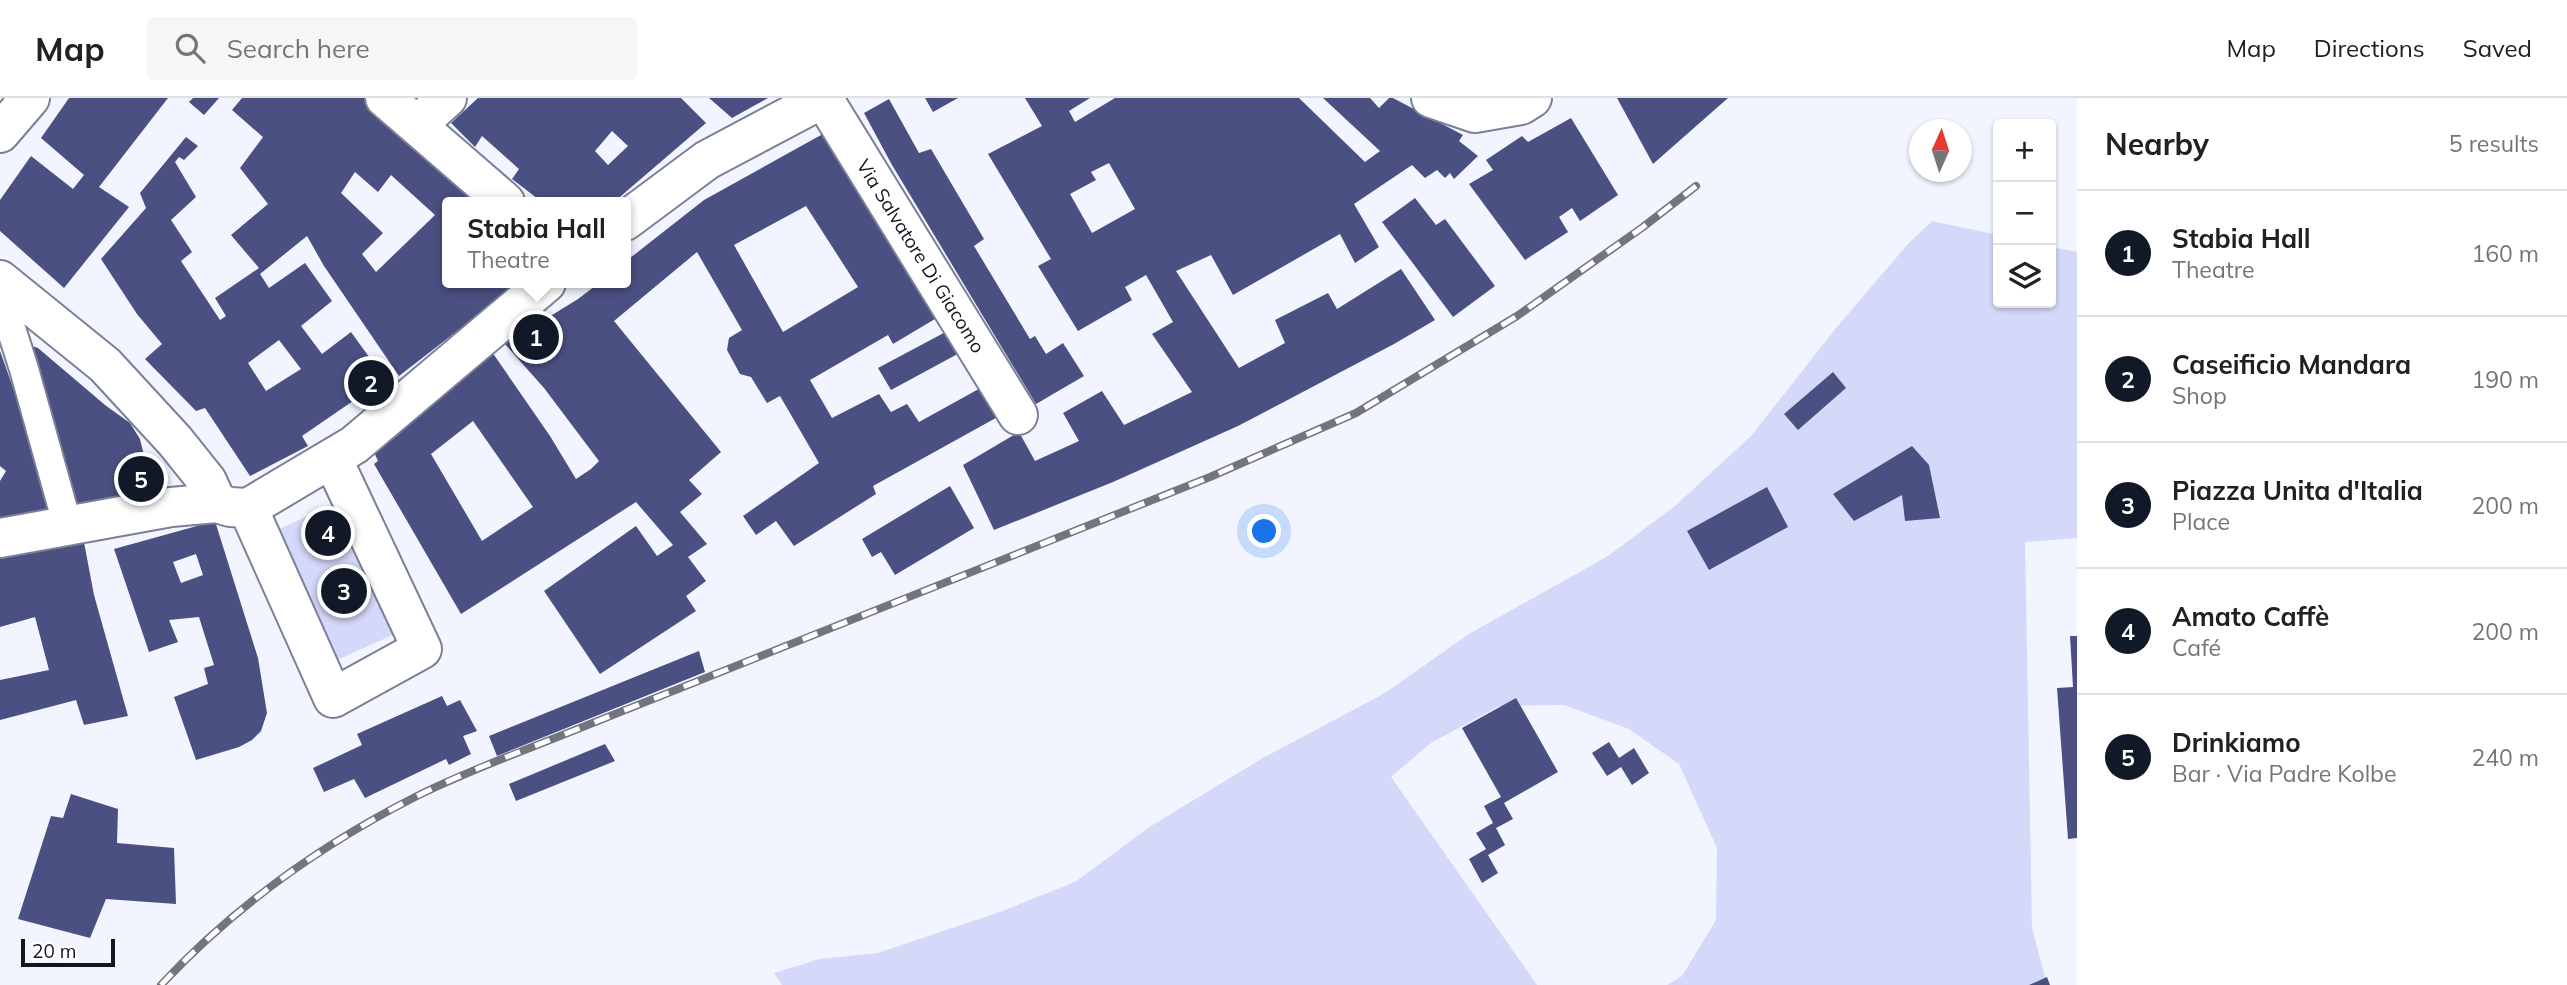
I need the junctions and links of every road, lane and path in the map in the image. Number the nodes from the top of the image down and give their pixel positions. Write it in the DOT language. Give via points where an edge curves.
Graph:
graph roads {
  1 [pos="30,98"];
  2 [pos="385,98"];
  3 [pos="447,98"];
  4 [pos="823,98"];
  5 [pos="1431,98"];
  6 [pos="1532,98"];
  7 [pos="416,125"];
  8 [pos="0,133"];
  9 [pos="499,197"];
  10 [pos="631,217"];
  11 [pos="0,281"];
  12 [pos="540,288"];
  13 [pos="0,294"];
  14 [pos="1018,415"];
  15 [pos="333,460"];
  16 [pos="233,505"];
  17 [pos="68,527"];
  18 [pos="0,538"];
  1 -- 8 [label="street"];
  2 -- 7 [label="street"];
  3 -- 7 [label="street"];
  4 -- 10 [label="street" via="708,160"];
  4 -- 14 [label="street, Via Salvatore Di Giacomo"];
  5 -- 6 [label="street" via="1475,113 1521,105"];
  7 -- 9 [label="street"];
  11 -- 16 [label="street" via="105,365"];
  12 -- 15 [label="street"];
  13 -- 17 [label="street"];
  15 -- 16 [label="street"];
  15 -- 16 [label="street" via="422,649 333,698"];
  16 -- 17 [label="street" via="171,507"];
  17 -- 18 [label="street"];
}
